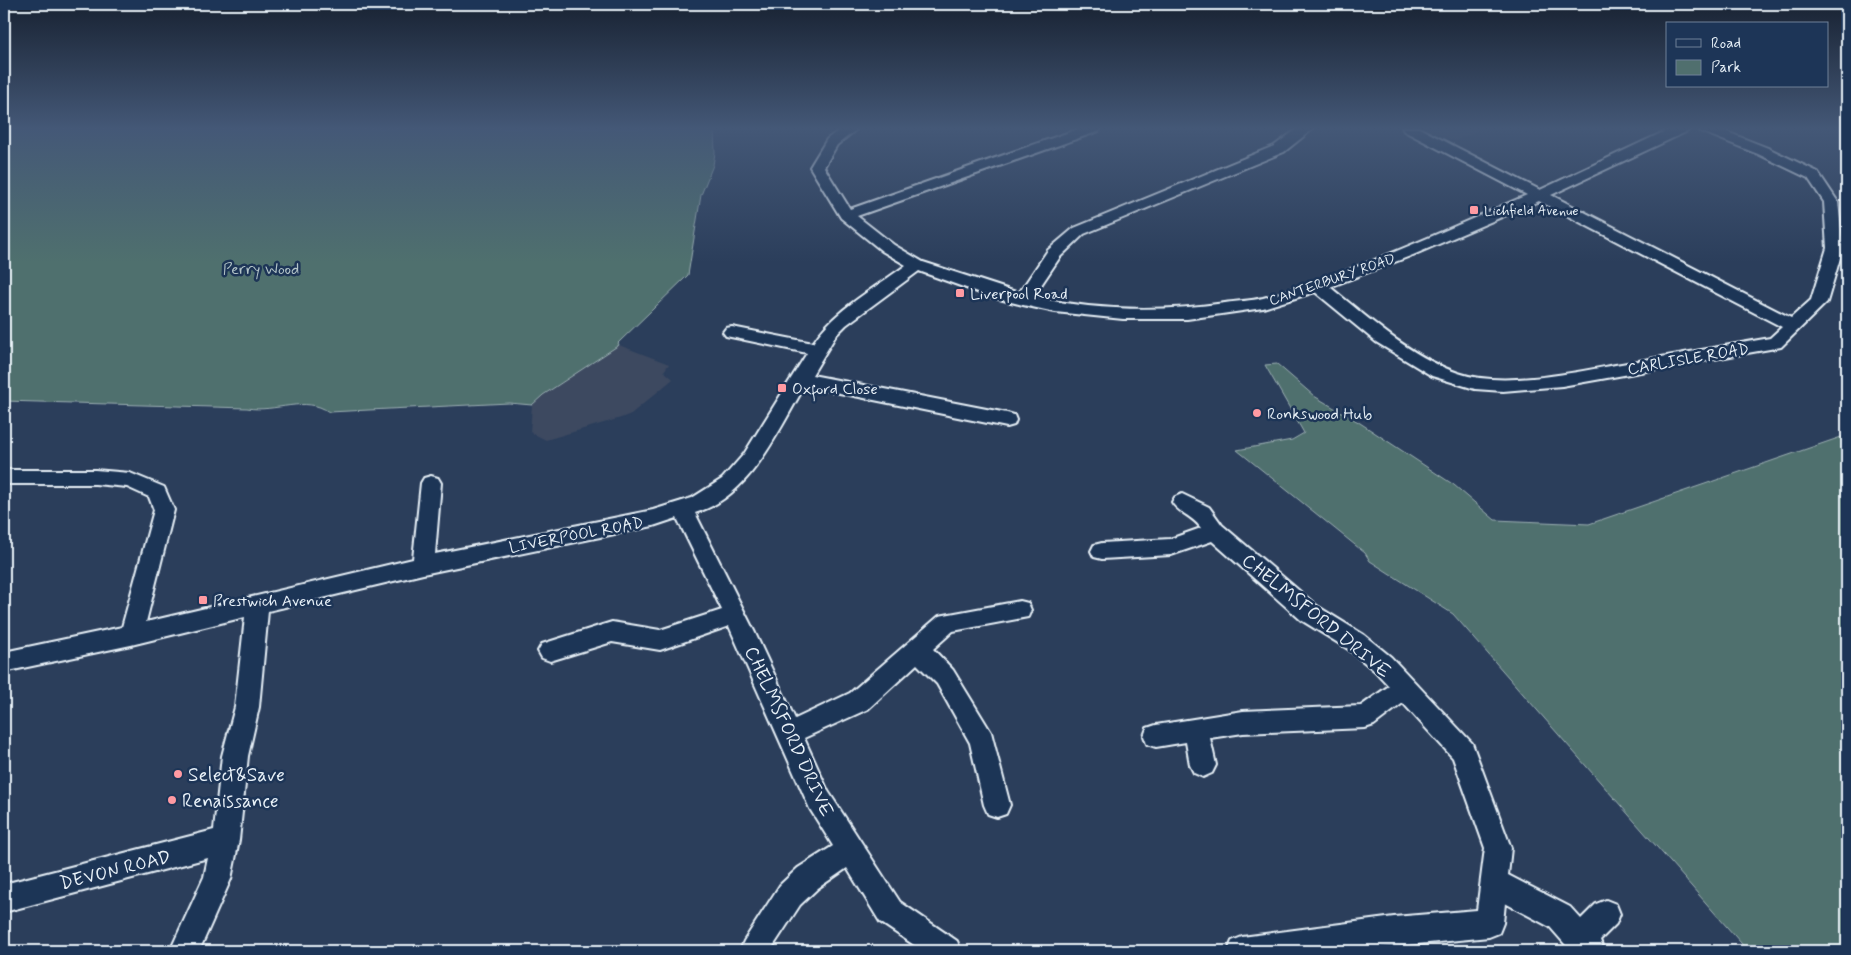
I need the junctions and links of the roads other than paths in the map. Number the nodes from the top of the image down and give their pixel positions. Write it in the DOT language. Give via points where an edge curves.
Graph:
graph roads {
  1 [pos="820,173"];
  2 [pos="971,173"];
  3 [pos="1222,173"];
  4 [pos="1496,173"];
  5 [pos="1588,173"];
  6 [pos="1808,173"];
  7 [pos="1540,195"];
  8 [pos="846,215"];
  9 [pos="917,265"];
  10 [pos="1318,286"];
  11 [pos="1022,300"];
  12 [pos="1793,326"];
  13 [pos="732,332"];
  14 [pos="818,350"];
  15 [pos="801,379"];
  16 [pos="1007,420"];
  17 [pos="4,477"];
  18 [pos="431,483"];
  19 [pos="1182,502"];
  20 [pos="683,509"];
  21 [pos="1215,531"];
  22 [pos="1102,551"];
  23 [pos="422,565"];
  24 [pos="257,605"];
  25 [pos="1020,610"];
  26 [pos="735,615"];
  27 [pos="131,634"];
  28 [pos="918,649"];
  29 [pos="550,651"];
  30 [pos="4,662"];
  31 [pos="1405,688"];
  32 [pos="1196,730"];
  33 [pos="789,733"];
  34 [pos="1156,736"];
  35 [pos="1203,765"];
  36 [pos="997,805"];
  37 [pos="226,840"];
  38 [pos="851,850"];
  39 [pos="1494,882"];
  40 [pos="4,898"];
  41 [pos="1606,914"];
  42 [pos="1585,946"];
  43 [pos="1302,947"];
  44 [pos="184,951"];
  45 [pos="754,951"];
  46 [pos="947,951"];
  47 [pos="1242,951"];
  1 -- 8 [label="street, CANTERBURY ROAD"];
  2 -- 8 [label="street"];
  3 -- 11 [label="street" via="1079,231 1064,241 1051,256"];
  4 -- 7 [label="street"];
  5 -- 7 [label="street, CANTERBURY ROAD"];
  6 -- 12 [label="street, CARLISLE ROAD" via="1831,202 1835,248 1819,302"];
  7 -- 10 [label="street, CANTERBURY ROAD"];
  7 -- 12 [label="street"];
  8 -- 9 [label="street, CANTERBURY ROAD" via="888,248"];
  9 -- 11 [label="street, CANTERBURY ROAD"];
  9 -- 14 [label="street, LIVERPOOL ROAD" via="840,321 828,332"];
  10 -- 11 [label="street, CANTERBURY ROAD" via="1263,303 1188,314 1123,314"];
  10 -- 12 [label="street, CARLISLE ROAD" via="1382,338 1438,372 1475,383 1503,385 1562,380 1776,342"];
  13 -- 14 [label="street"];
  14 -- 15 [label="street, LIVERPOOL ROAD"];
  15 -- 16 [label="street"];
  15 -- 20 [label="street, LIVERPOOL ROAD" via="751,459 729,484 699,504"];
  17 -- 27 [label="street" via="130,480 157,492 164,510"];
  18 -- 23 [label="street"];
  19 -- 21 [label="street, CHELMSFORD DRIVE" via="1202,513"];
  20 -- 23 [label="street, LIVERPOOL ROAD" via="653,518"];
  20 -- 26 [label="street, CHELMSFORD DRIVE"];
  21 -- 22 [label="street" via="1171,547"];
  21 -- 31 [label="street, CHELMSFORD DRIVE" via="1309,613 1356,642 1383,664"];
  23 -- 24 [label="street, LIVERPOOL ROAD"];
  24 -- 27 [label="street, LIVERPOOL ROAD"];
  24 -- 37 [label="street" via="247,707 235,756"];
  25 -- 28 [label="street" via="947,623"];
  26 -- 29 [label="street" via="660,640 612,632"];
  26 -- 33 [label="street, CHELMSFORD DRIVE"];
  27 -- 30 [label="street, LIVERPOOL ROAD"];
  28 -- 33 [label="street" via="859,702"];
  28 -- 36 [label="street" via="945,677 982,740"];
  31 -- 32 [label="street" via="1365,717 1243,722"];
  31 -- 39 [label="street, CHELMSFORD DRIVE" via="1463,751 1498,848"];
  32 -- 34 [label="street"];
  32 -- 35 [label="street"];
  33 -- 38 [label="street, CHELMSFORD DRIVE" via="819,800"];
  37 -- 40 [label="street, DEVON ROAD"];
  37 -- 44 [label="street" via="217,879"];
  38 -- 45 [label="street" via="808,878 790,895"];
  38 -- 46 [label="street, CHELMSFORD DRIVE" via="890,912"];
  39 -- 42 [label="street" via="1560,916"];
  39 -- 43 [label="street, CHELMSFORD DRIVE" via="1489,923 1394,931"];
  41 -- 42 [label="street"];
  43 -- 47 [label="street, CHELMSFORD DRIVE"];
}
